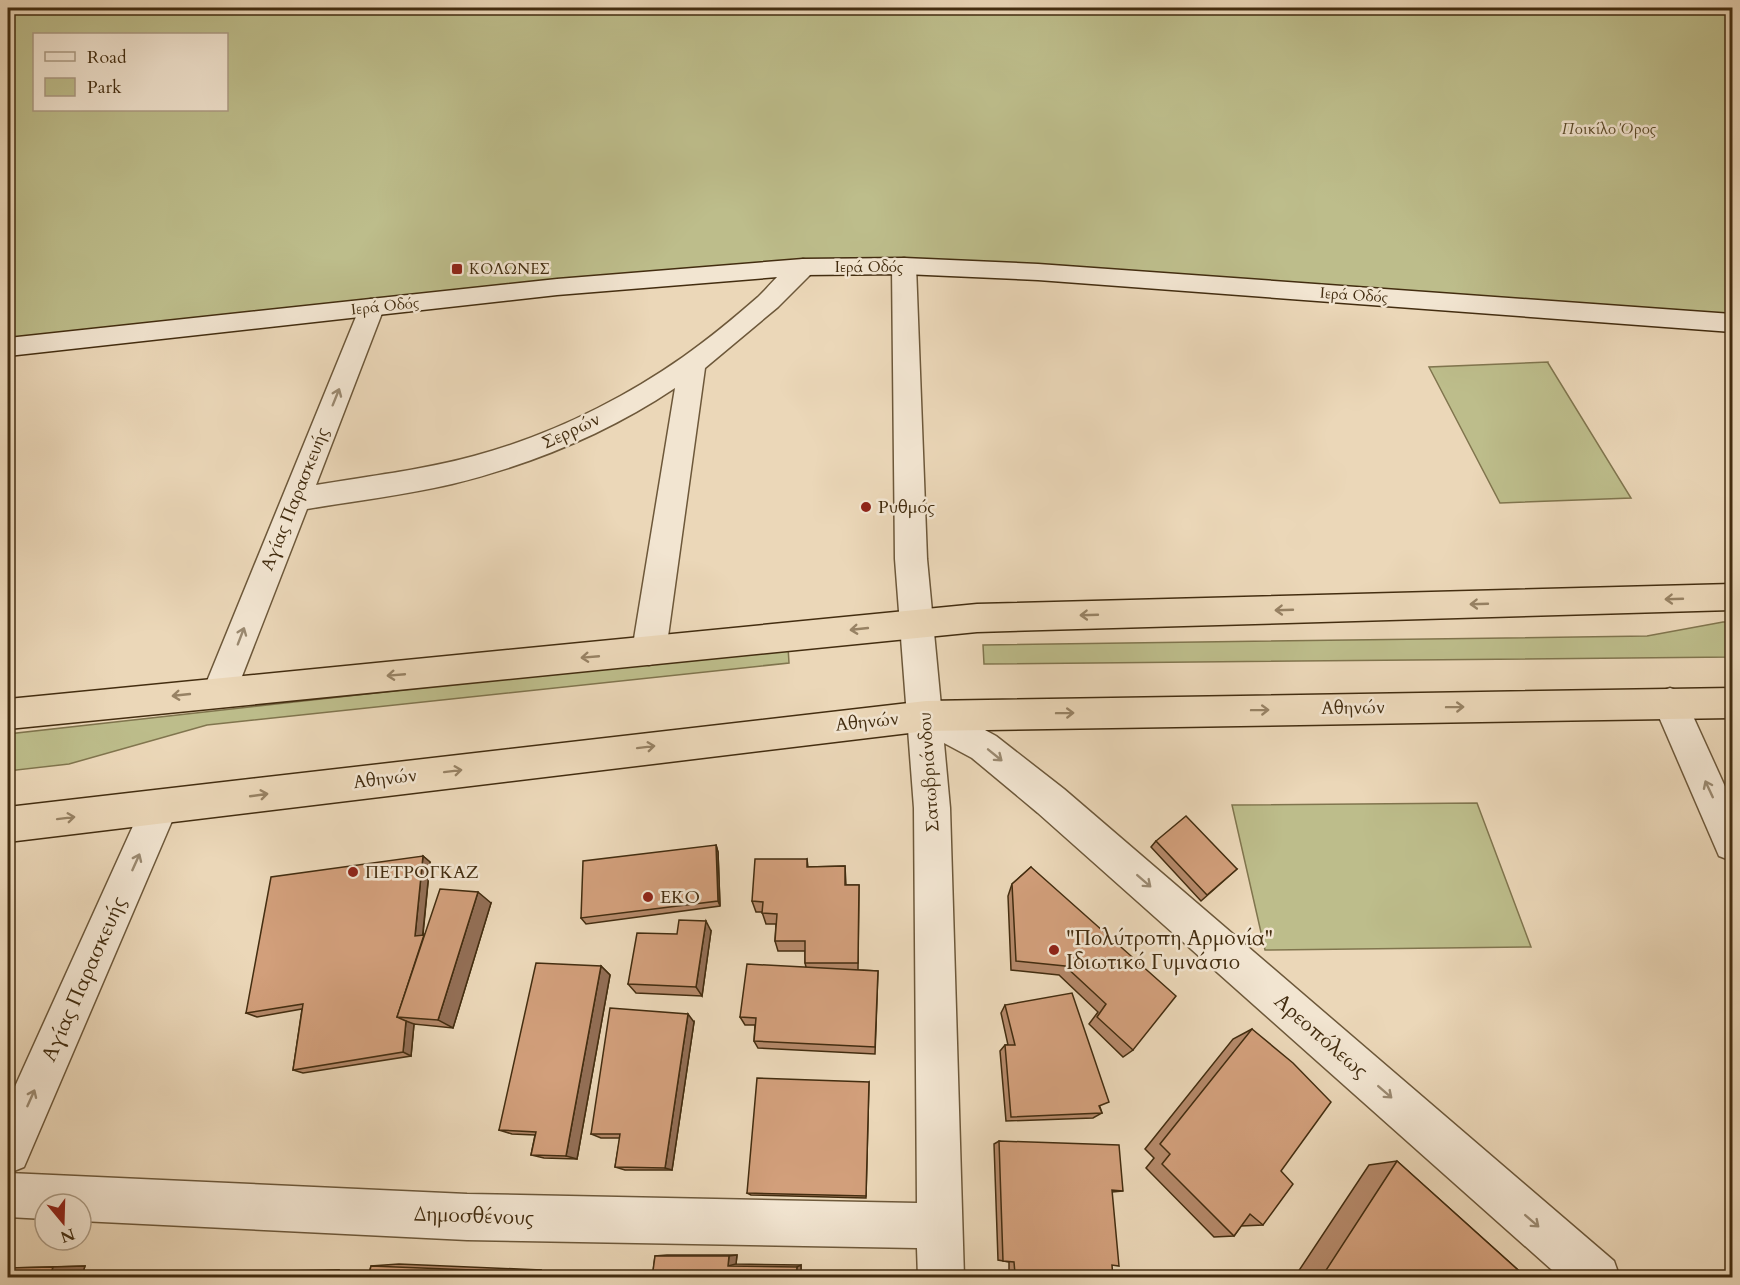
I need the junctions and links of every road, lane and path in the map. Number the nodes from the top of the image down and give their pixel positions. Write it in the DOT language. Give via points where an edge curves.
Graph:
graph roads {
  1 [pos="803,267"];
  2 [pos="904,267"];
  3 [pos="371,308"];
  4 [pos="1732,323"];
  5 [pos="8,348"];
  6 [pos="692,365"];
  7 [pos="295,500"];
  8 [pos="1732,597"];
  9 [pos="917,623"];
  10 [pos="649,651"];
  11 [pos="220,691"];
  12 [pos="1732,703"];
  13 [pos="1670,704"];
  14 [pos="8,714"];
  15 [pos="926,716"];
  16 [pos="160,807"];
  17 [pos="8,825"];
  18 [pos="1732,843"];
  19 [pos="8,1151"];
  20 [pos="8,1195"];
  21 [pos="941,1226"];
  22 [pos="941,1278"];
  23 [pos="1597,1278"];
  1 -- 2 [label="street, Ιερά Οδός"];
  1 -- 3 [label="street, Ιερά Οδός" via="558,287"];
  1 -- 6 [label="street, Σερρών" via="751,321"];
  2 -- 4 [label="street, Ιερά Οδός" via="1038,272"];
  2 -- 9 [label="street, Σατωβριάνδου" via="908,491"];
  3 -- 5 [label="street, Ιερά Οδός"];
  7 -- 3 [label="street, Αγίας Παρασκευής, one-way"];
  6 -- 7 [label="street, Σερρών" via="580,430 525,452 472,468"];
  6 -- 10 [label="street"];
  11 -- 7 [label="street, Αγίας Παρασκευής, one-way"];
  8 -- 9 [label="highway, one-way" via="977,618"];
  9 -- 10 [label="highway, one-way"];
  9 -- 15 [label="street, Σατωβριάνδου"];
  10 -- 11 [label="highway, one-way"];
  11 -- 14 [label="highway, one-way"];
  12 -- 13 [label="highway, Αθηνών"];
  15 -- 13 [label="highway, Αθηνών, one-way"];
  18 -- 13 [label="street, one-way"];
  16 -- 15 [label="highway, Αθηνών, one-way"];
  15 -- 21 [label="street, Σατωβριάνδου" via="932,808"];
  15 -- 23 [label="street, Αρεοπόλεως, one-way" via="984,747 1051,801"];
  17 -- 16 [label="highway, Αθηνών, one-way"];
  19 -- 16 [label="street, Αγίας Παρασκευής, one-way"];
  20 -- 21 [label="street, Δημοσθένους" via="467,1217"];
  21 -- 22 [label="street, Σατωβριάνδου"];
}
